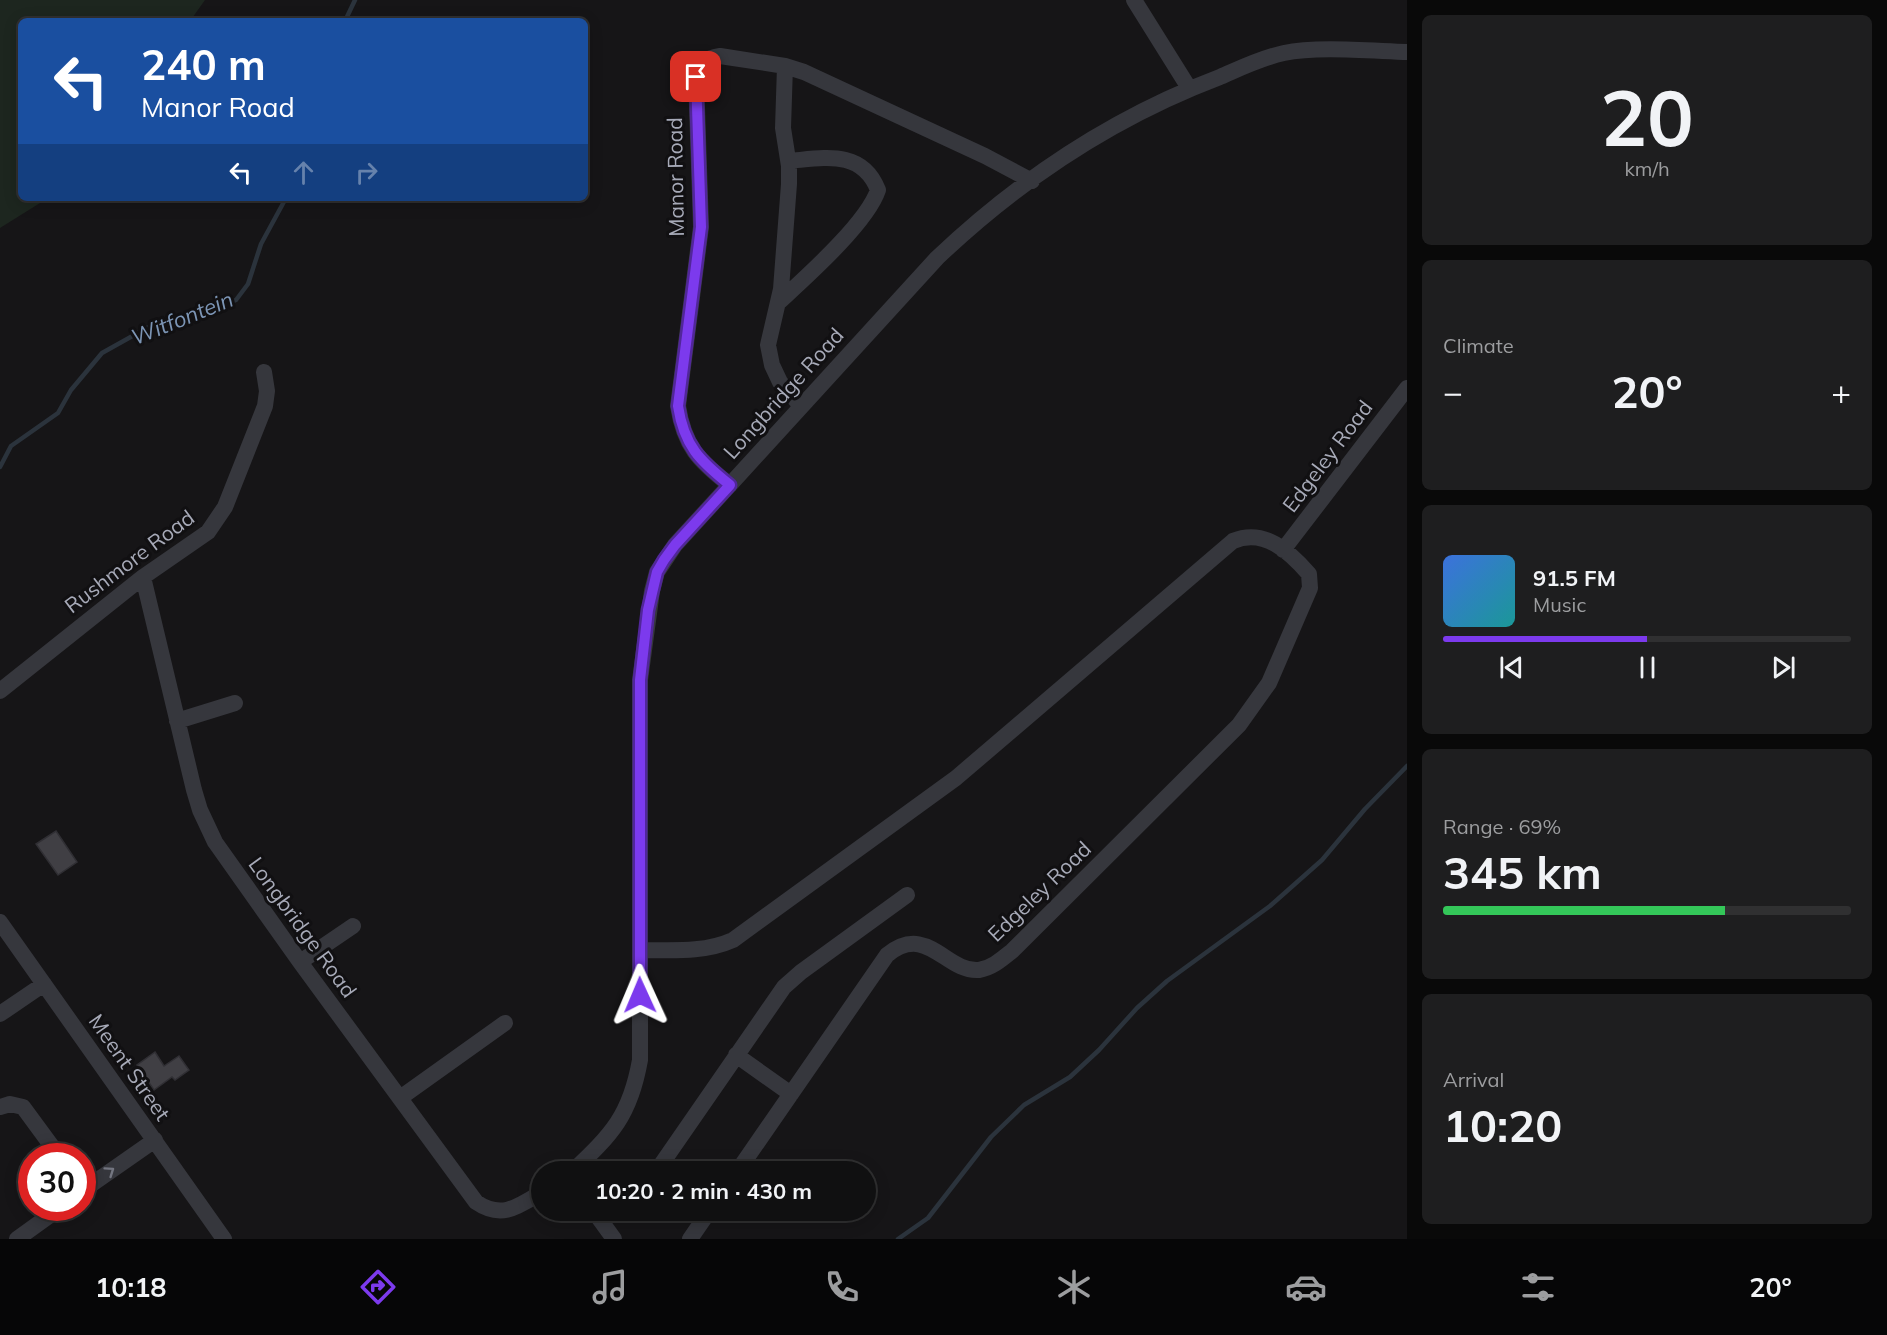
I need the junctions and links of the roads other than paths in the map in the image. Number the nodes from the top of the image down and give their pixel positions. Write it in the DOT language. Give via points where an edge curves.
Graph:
graph roads {
  1 [pos="1134,0"];
  2 [pos="1407,52"];
  3 [pos="785,66"];
  4 [pos="1189,88"];
  5 [pos="789,161"];
  6 [pos="1032,181"];
  7 [pos="779,302"];
  8 [pos="264,372"];
  9 [pos="1407,388"];
  10 [pos="801,406"];
  11 [pos="730,485"];
  12 [pos="1283,550"];
  13 [pos="143,577"];
  14 [pos="0,691"];
  15 [pos="235,703"];
  16 [pos="177,721"];
  17 [pos="907,895"];
  18 [pos="0,922"];
  19 [pos="353,926"];
  20 [pos="640,950"];
  21 [pos="300,962"];
  22 [pos="44,984"];
  23 [pos="0,1014"];
  24 [pos="505,1023"];
  25 [pos="736,1055"];
  26 [pos="791,1094"];
  27 [pos="400,1098"];
  28 [pos="0,1107"];
  29 [pos="155,1140"];
  30 [pos="49,1143"];
  31 [pos="582,1161"];
  32 [pos="664,1161"];
  33 [pos="745,1161"];
  34 [pos="96,1180"];
  35 [pos="531,1198"];
  36 [pos="49,1221"];
  37 [pos="601,1221"];
  38 [pos="702,1221"];
  39 [pos="39,1233"];
  40 [pos="17,1239"];
  41 [pos="224,1239"];
  42 [pos="614,1239"];
  43 [pos="690,1239"];
  1 -- 4 [label="street"];
  2 -- 4 [label="street, Longbridge Road" via="1286,52"];
  3 -- 5 [label="street" via="783,128"];
  3 -- 6 [label="street, Manor Road" via="844,89"];
  3 -- 11 [label="street, Manor Road" via="710,57 698,68 696,77 701,227 678,406 681,427 693,452"];
  4 -- 6 [label="street, Longbridge Road" via="1105,130"];
  5 -- 7 [label="street"];
  5 -- 7 [label="street" via="844,159 868,172 878,190 871,208"];
  6 -- 10 [label="street, Longbridge Road" via="937,258"];
  7 -- 10 [label="street" via="768,345 772,365 780,382"];
  8 -- 13 [label="street, Rushmore Road" via="265,406 216,521 198,541"];
  9 -- 12 [label="street, Edgeley Road"];
  10 -- 11 [label="street, Longbridge Road"];
  11 -- 20 [label="street, Longbridge Road" via="675,545 657,572 652,591 640,680"];
  12 -- 20 [label="street, Edgeley Road" via="1273,541 1253,536 1233,541 956,778 733,940 705,949"];
  12 -- 26 [label="street, Edgeley Road" via="1309,574 1310,588 1269,683 1239,724 995,964 981,970 964,968 916,944 904,945 887,955"];
  13 -- 14 [label="street, Rushmore Road"];
  13 -- 16 [label="street, Longbridge Road"];
  15 -- 16 [label="street"];
  16 -- 21 [label="street, Longbridge Road" via="207,827"];
  17 -- 25 [label="street" via="784,987"];
  18 -- 22 [label="street, Meent Street"];
  19 -- 21 [label="street"];
  20 -- 31 [label="street, Longbridge Road" via="641,1039 634,1088 619,1122"];
  21 -- 27 [label="street, Longbridge Road"];
  22 -- 23 [label="street"];
  22 -- 29 [label="street, Meent Street"];
  24 -- 27 [label="street"];
  25 -- 26 [label="street"];
  25 -- 32 [label="street"];
  26 -- 33 [label="street, Edgeley Road"];
  27 -- 35 [label="street, Longbridge Road" via="476,1202 486,1209 506,1210"];
  28 -- 30 [label="street" via="23,1107"];
  34 -- 29 [label="street, one-way"];
  29 -- 41 [label="street, Meent Street"];
  36 -- 39 [label="street"];
  37 -- 42 [label="street"];
  38 -- 43 [label="street"];
  39 -- 40 [label="street"];
}
